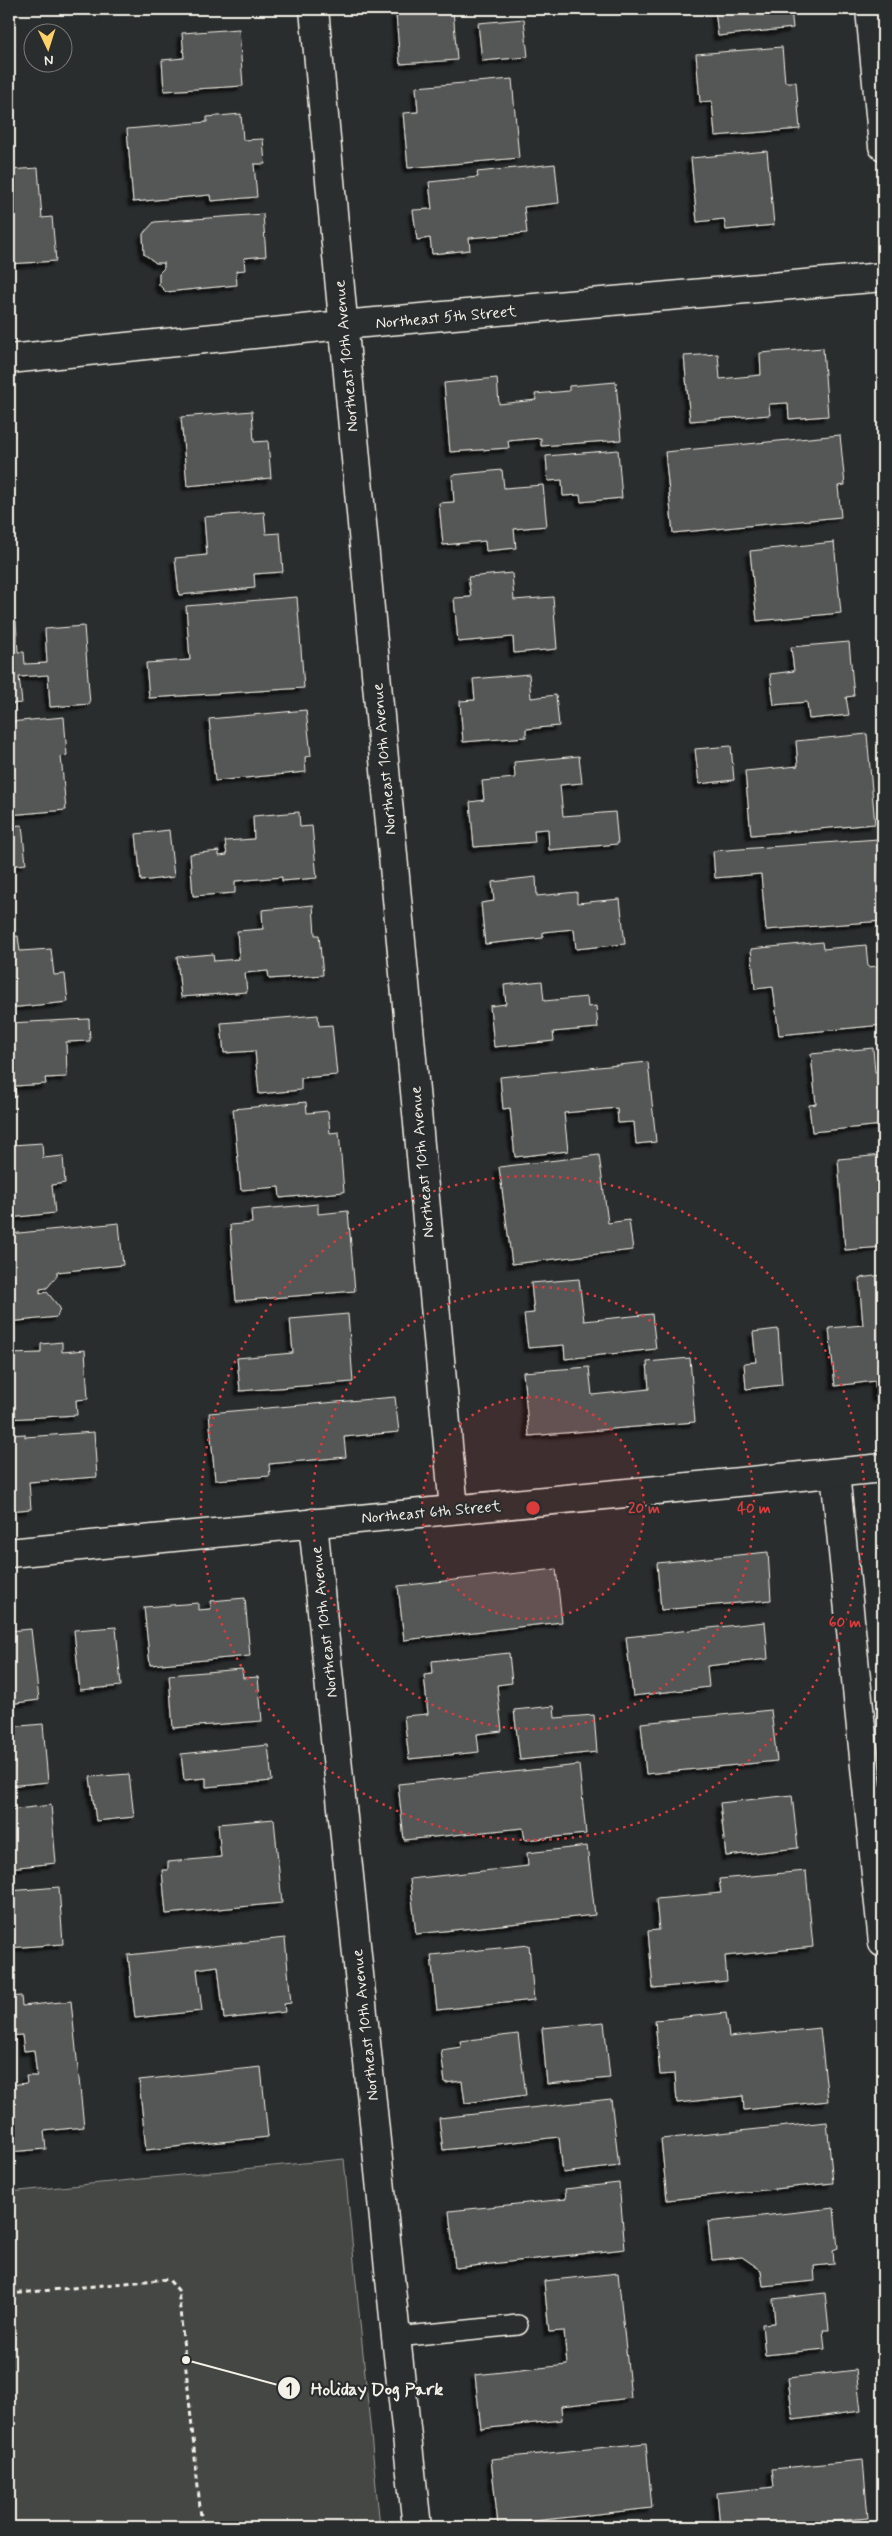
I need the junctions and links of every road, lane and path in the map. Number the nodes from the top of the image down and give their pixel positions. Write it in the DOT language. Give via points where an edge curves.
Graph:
graph roads {
  1 [pos="314,9"];
  2 [pos="870,9"];
  3 [pos="883,146"];
  4 [pos="883,277"];
  5 [pos="342,325"];
  6 [pos="9,359"];
  7 [pos="883,1468"];
  8 [pos="835,1473"];
  9 [pos="454,1509"];
  10 [pos="313,1523"];
  11 [pos="9,1553"];
  12 [pos="883,1943"];
  13 [pos="9,2294"];
  14 [pos="518,2325"];
  15 [pos="396,2337"];
  16 [pos="202,2527"];
  17 [pos="418,2527"];
  1 -- 5 [label="street, Northeast 10th Avenue"];
  2 -- 3 [label="street"];
  4 -- 5 [label="street, Northeast 5th Street"];
  5 -- 6 [label="street, Northeast 5th Street"];
  5 -- 9 [label="street, Northeast 10th Avenue"];
  7 -- 8 [label="street, Northeast 6th Street"];
  8 -- 9 [label="street, Northeast 6th Street"];
  8 -- 12 [label="street"];
  9 -- 10 [label="street, Northeast 6th Street"];
  10 -- 11 [label="street, Northeast 6th Street"];
  10 -- 15 [label="street, Northeast 10th Avenue"];
  13 -- 16 [label="path" via="168,2279 178,2290"];
  14 -- 15 [label="lane"];
  15 -- 17 [label="street, Northeast 10th Avenue"];
}
